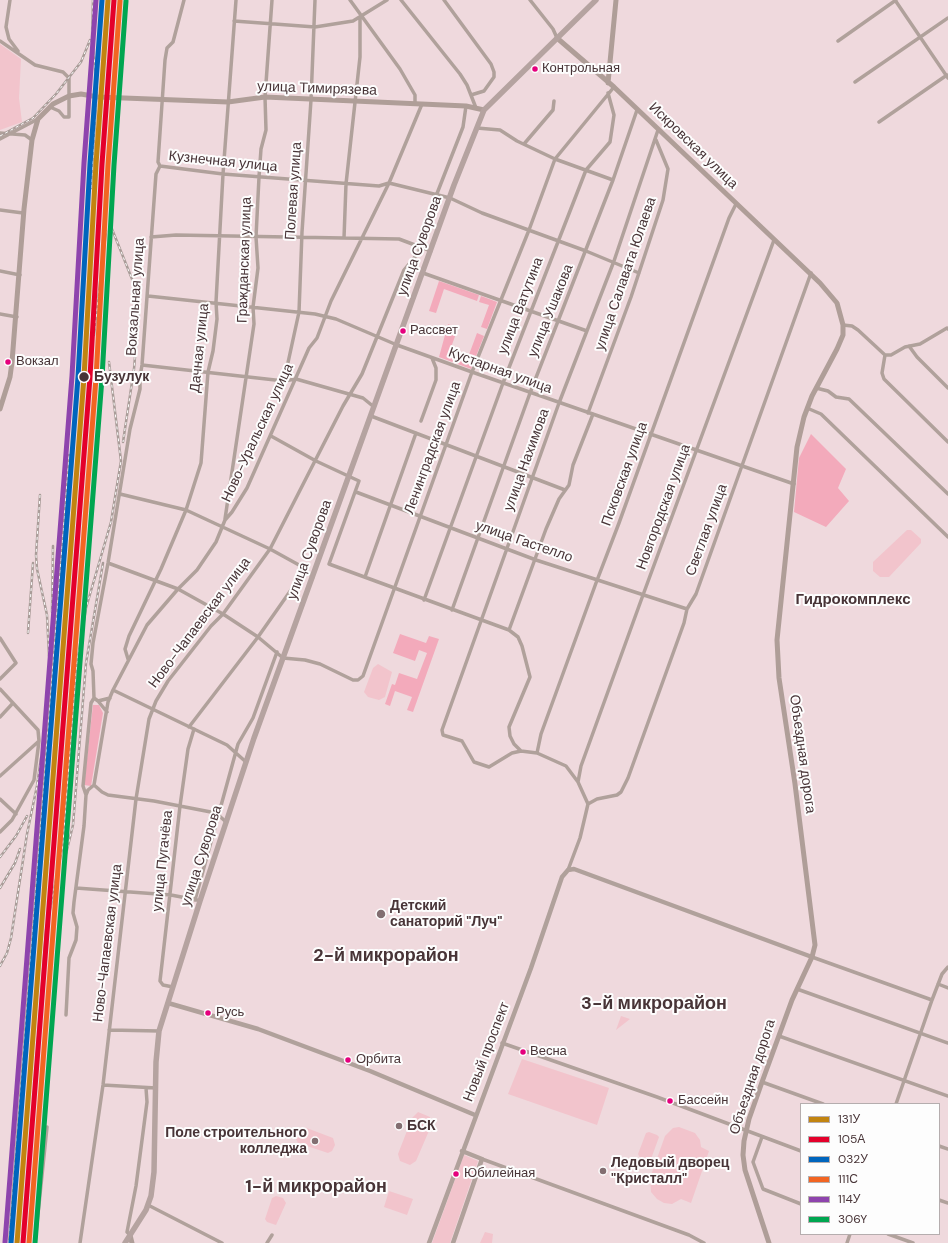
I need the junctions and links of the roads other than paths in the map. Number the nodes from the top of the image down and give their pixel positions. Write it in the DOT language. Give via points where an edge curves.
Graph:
graph roads {
  1 [pos="10,0"];
  2 [pos="184,0"];
  3 [pos="236,0"];
  4 [pos="272,0"];
  5 [pos="315,0"];
  6 [pos="350,0"];
  7 [pos="387,0"];
  8 [pos="401,0"];
  9 [pos="444,0"];
  10 [pos="530,0"];
  11 [pos="616,0"];
  12 [pos="895,0"];
  13 [pos="593,1"];
  14 [pos="360,17"];
  15 [pos="948,18"];
  16 [pos="234,21"];
  17 [pos="270,23"];
  18 [pos="314,27"];
  19 [pos="920,37"];
  20 [pos="557,38"];
  21 [pos="0,41"];
  22 [pos="838,41"];
  23 [pos="19,54"];
  24 [pos="948,76"];
  25 [pos="608,82"];
  26 [pos="855,82"];
  27 [pos="614,87"];
  28 [pos="608,93"];
  29 [pos="471,95"];
  30 [pos="69,96"];
  31 [pos="265,97"];
  32 [pos="161,99"];
  33 [pos="311,100"];
  34 [pos="554,101"];
  35 [pos="228,102"];
  36 [pos="354,102"];
  37 [pos="415,104"];
  38 [pos="422,104"];
  39 [pos="466,106"];
  40 [pos="50,107"];
  41 [pos="476,108"];
  42 [pos="484,110"];
  43 [pos="637,110"];
  44 [pos="38,119"];
  45 [pos="878,122"];
  46 [pos="477,128"];
  47 [pos="658,130"];
  48 [pos="0,133"];
  49 [pos="9,134"];
  50 [pos="0,139"];
  51 [pos="32,140"];
  52 [pos="656,140"];
  53 [pos="524,144"];
  54 [pos="555,159"];
  55 [pos="160,166"];
  56 [pos="586,170"];
  57 [pos="223,174"];
  58 [pos="259,177"];
  59 [pos="305,180"];
  60 [pos="613,180"];
  61 [pos="389,183"];
  62 [pos="346,184"];
  63 [pos="436,195"];
  64 [pos="450,198"];
  65 [pos="736,204"];
  66 [pos="0,210"];
  67 [pos="23,213"];
  68 [pos="529,230"];
  69 [pos="151,236"];
  70 [pos="219,236"];
  71 [pos="256,237"];
  72 [pos="302,237"];
  73 [pos="344,238"];
  74 [pos="362,238"];
  75 [pos="558,240"];
  76 [pos="774,240"];
  77 [pos="420,247"];
  78 [pos="431,251"];
  79 [pos="586,251"];
  80 [pos="614,261"];
  81 [pos="0,271"];
  82 [pos="639,272"];
  83 [pos="423,273"];
  84 [pos="811,273"];
  85 [pos="20,275"];
  86 [pos="148,296"];
  87 [pos="501,300"];
  88 [pos="216,302"];
  89 [pos="253,307"];
  90 [pos="532,311"];
  91 [pos="299,312"];
  92 [pos="0,314"];
  93 [pos="326,316"];
  94 [pos="17,317"];
  95 [pos="559,321"];
  96 [pos="844,325"];
  97 [pos="947,329"];
  98 [pos="587,331"];
  99 [pos="378,337"];
  100 [pos="397,345"];
  101 [pos="909,346"];
  102 [pos="885,355"];
  103 [pos="432,358"];
  104 [pos="142,365"];
  105 [pos="208,372"];
  106 [pos="472,372"];
  107 [pos="247,376"];
  108 [pos="296,379"];
  109 [pos="284,381"];
  110 [pos="503,383"];
  111 [pos="816,388"];
  112 [pos="948,388"];
  113 [pos="530,393"];
  114 [pos="351,395"];
  115 [pos="558,403"];
  116 [pos="374,407"];
  117 [pos="807,408"];
  118 [pos="0,409"];
  119 [pos="588,413"];
  120 [pos="593,414"];
  121 [pos="371,416"];
  122 [pos="421,422"];
  123 [pos="416,433"];
  124 [pos="652,434"];
  125 [pos="271,436"];
  126 [pos="948,442"];
  127 [pos="446,445"];
  128 [pos="696,450"];
  129 [pos="476,457"];
  130 [pos="316,461"];
  131 [pos="741,466"];
  132 [pos="504,467"];
  133 [pos="532,476"];
  134 [pos="349,477"];
  135 [pos="794,484"];
  136 [pos="565,490"];
  137 [pos="356,492"];
  138 [pos="120,494"];
  139 [pos="948,494"];
  140 [pos="391,505"];
  141 [pos="186,510"];
  142 [pos="420,517"];
  143 [pos="225,520"];
  144 [pos="222,526"];
  145 [pos="450,527"];
  146 [pos="948,537"];
  147 [pos="478,538"];
  148 [pos="270,549"];
  149 [pos="506,549"];
  150 [pos="536,560"];
  151 [pos="108,563"];
  152 [pos="305,570"];
  153 [pos="313,577"];
  154 [pos="365,577"];
  155 [pos="156,580"];
  156 [pos="598,580"];
  157 [pos="178,589"];
  158 [pos="394,589"];
  159 [pos="643,595"];
  160 [pos="424,600"];
  161 [pos="687,609"];
  162 [pos="452,610"];
  163 [pos="223,614"];
  164 [pos="481,620"];
  165 [pos="509,630"];
  166 [pos="258,637"];
  167 [pos="0,638"];
  168 [pos="277,652"];
  169 [pos="283,658"];
  170 [pos="128,659"];
  171 [pos="0,679"];
  172 [pos="0,689"];
  173 [pos="113,690"];
  174 [pos="94,698"];
  175 [pos="110,698"];
  176 [pos="98,701"];
  177 [pos="13,703"];
  178 [pos="153,709"];
  179 [pos="107,712"];
  180 [pos="0,717"];
  181 [pos="189,726"];
  182 [pos="194,729"];
  183 [pos="39,741"];
  184 [pos="521,751"];
  185 [pos="537,753"];
  186 [pos="237,754"];
  187 [pos="246,762"];
  188 [pos="0,776"];
  189 [pos="578,782"];
  190 [pos="94,785"];
  191 [pos="86,795"];
  192 [pos="0,799"];
  193 [pos="136,799"];
  194 [pos="588,804"];
  195 [pos="180,806"];
  196 [pos="16,814"];
  197 [pos="219,816"];
  198 [pos="226,821"];
  199 [pos="0,832"];
  200 [pos="568,870"];
  201 [pos="76,888"];
  202 [pos="126,892"];
  203 [pos="171,895"];
  204 [pos="198,900"];
  205 [pos="812,958"];
  206 [pos="948,967"];
  207 [pos="938,984"];
  208 [pos="173,987"];
  209 [pos="948,988"];
  210 [pos="797,989"];
  211 [pos="932,1000"];
  212 [pos="168,1002"];
  213 [pos="66,1015"];
  214 [pos="109,1030"];
  215 [pos="159,1031"];
  216 [pos="921,1033"];
  217 [pos="779,1036"];
  218 [pos="502,1043"];
  219 [pos="948,1043"];
  220 [pos="904,1080"];
  221 [pos="762,1082"];
  222 [pos="103,1085"];
  223 [pos="146,1088"];
  224 [pos="156,1088"];
  225 [pos="948,1096"];
  226 [pos="820,1103"];
  227 [pos="896,1103"];
  228 [pos="475,1115"];
  229 [pos="47,1127"];
  230 [pos="746,1130"];
  231 [pos="762,1137"];
  232 [pos="462,1150"];
  233 [pos="800,1151"];
  234 [pos="482,1159"];
  235 [pos="800,1204"];
  236 [pos="148,1205"];
  237 [pos="130,1235"];
  238 [pos="272,1235"];
  239 [pos="891,1235"];
  240 [pos="701,1242"];
  241 [pos="35,1243"];
  242 [pos="80,1243"];
  243 [pos="125,1243"];
  244 [pos="132,1243"];
  245 [pos="222,1243"];
  246 [pos="267,1243"];
  247 [pos="429,1243"];
  248 [pos="453,1243"];
  249 [pos="769,1243"];
  250 [pos="913,1243"];
  1 -- 23 [label="street" via="6,26"];
  2 -- 32 [label="street, Вокзальная улица" via="173,42 167,48"];
  3 -- 16 [label="street, Дачная улица"];
  4 -- 17 [label="street, Гражданская улица"];
  5 -- 18 [label="street, Полевая улица"];
  6 -- 14 [label="street"];
  7 -- 14 [label="street"];
  8 -- 29 [label="street" via="460,74"];
  9 -- 29 [label="street" via="494,72 494,77 484,91"];
  10 -- 20 [label="street"];
  11 -- 25 [label="main road"];
  12 -- 19 [label="street"];
  12 -- 22 [label="street"];
  13 -- 20 [label="main road"];
  14 -- 18 [label="street" via="353,21"];
  14 -- 36 [label="street" via="360,57"];
  14 -- 37 [label="street" via="400,70 415,95"];
  15 -- 19 [label="street"];
  16 -- 17 [label="street"];
  16 -- 35 [label="street, Дачная улица"];
  17 -- 18 [label="street"];
  17 -- 31 [label="street, Гражданская улица"];
  18 -- 33 [label="street, Полевая улица"];
  19 -- 24 [label="street"];
  19 -- 26 [label="street"];
  20 -- 25 [label="main road, Искровская улица"];
  20 -- 42 [label="main road"];
  21 -- 23 [label="street"];
  23 -- 30 [label="street" via="35,65 63,72 69,78"];
  24 -- 45 [label="street"];
  25 -- 27 [label="main road, Искровская улица"];
  27 -- 28 [label="street, Ленинградская улица"];
  27 -- 43 [label="main road, Искровская улица"];
  28 -- 54 [label="street, Ленинградская улица"];
  28 -- 56 [label="street, улица Ватутина" via="614,115 610,142"];
  29 -- 41 [label="street"];
  30 -- 32 [label="main road, улица Тимирязева" via="81,94"];
  30 -- 40 [label="main road"];
  30 -- 40 [label="street" via="69,117 64,117"];
  31 -- 33 [label="main road, улица Тимирязева"];
  31 -- 35 [label="main road, улица Тимирязева"];
  31 -- 58 [label="street, Гражданская улица" via="266,130 261,149"];
  32 -- 35 [label="main road, улица Тимирязева"];
  32 -- 55 [label="street, Вокзальная улица" via="158,162"];
  33 -- 36 [label="main road, улица Тимирязева"];
  33 -- 59 [label="street, Полевая улица"];
  34 -- 53 [label="street" via="553,110"];
  35 -- 57 [label="street, Дачная улица"];
  36 -- 37 [label="main road, улица Тимирязева"];
  36 -- 62 [label="street"];
  37 -- 38 [label="main road, улица Тимирязева"];
  38 -- 39 [label="main road, улица Тимирязева"];
  38 -- 61 [label="street, Ново-Уральская улица"];
  39 -- 41 [label="main road, улица Тимирязева"];
  39 -- 63 [label="street, Ново-Чапаевская улица" via="463,127"];
  40 -- 44 [label="main road"];
  41 -- 42 [label="main road, улица Тимирязева"];
  42 -- 46 [label="main road, улица Суворова"];
  43 -- 47 [label="main road, Искровская улица"];
  43 -- 60 [label="street, улица Ушакова"];
  44 -- 49 [label="street"];
  44 -- 51 [label="main road"];
  46 -- 53 [label="street" via="500,130"];
  46 -- 64 [label="main road, улица Суворова"];
  47 -- 52 [label="street, улица Нахимова"];
  47 -- 65 [label="main road, Искровская улица"];
  48 -- 49 [label="street"];
  49 -- 50 [label="street"];
  49 -- 51 [label="street" via="24,135"];
  51 -- 67 [label="main road"];
  52 -- 80 [label="street, улица Нахимова"];
  52 -- 82 [label="street, улица Салавата Юлаева" via="668,169 663,200"];
  53 -- 54 [label="street"];
  54 -- 56 [label="street"];
  54 -- 68 [label="street, Ленинградская улица"];
  55 -- 57 [label="street, Кузнечная улица"];
  55 -- 69 [label="street, Вокзальная улица" via="156,174"];
  56 -- 60 [label="street"];
  56 -- 75 [label="street, улица Ватутина"];
  57 -- 58 [label="street, Кузнечная улица"];
  57 -- 70 [label="street, Дачная улица"];
  58 -- 59 [label="street, Кузнечная улица"];
  58 -- 71 [label="street, Гражданская улица"];
  59 -- 62 [label="street, Кузнечная улица"];
  59 -- 72 [label="street, Полевая улица"];
  60 -- 79 [label="street, улица Ушакова"];
  61 -- 62 [label="street, Кузнечная улица" via="379,186"];
  61 -- 63 [label="street, Кузнечная улица"];
  61 -- 74 [label="street, Ново-Уральская улица"];
  62 -- 73 [label="street"];
  63 -- 64 [label="street, Кузнечная улица"];
  63 -- 77 [label="street, Ново-Чапаевская улица" via="420,237"];
  64 -- 68 [label="street, Кузнечная улица"];
  64 -- 78 [label="main road, улица Суворова"];
  65 -- 76 [label="main road, Искровская улица"];
  65 -- 124 [label="street, Псковская улица"];
  66 -- 67 [label="street"];
  67 -- 85 [label="main road"];
  68 -- 75 [label="street, Кузнечная улица"];
  68 -- 87 [label="street, Ленинградская улица"];
  69 -- 70 [label="street"];
  69 -- 86 [label="street, Вокзальная улица"];
  70 -- 71 [label="street"];
  70 -- 88 [label="street, Дачная улица"];
  71 -- 72 [label="street"];
  71 -- 89 [label="street, Гражданская улица" via="258,268"];
  72 -- 73 [label="street"];
  72 -- 91 [label="street, Полевая улица"];
  73 -- 74 [label="street"];
  74 -- 77 [label="street" via="399,239"];
  74 -- 93 [label="street, Ново-Уральская улица"];
  75 -- 79 [label="street, Кузнечная улица"];
  75 -- 90 [label="street, улица Ватутина"];
  76 -- 84 [label="main road, Искровская улица"];
  76 -- 128 [label="street, Новгородская улица"];
  77 -- 78 [label="street"];
  77 -- 99 [label="street, Ново-Чапаевская улица" via="404,270"];
  78 -- 83 [label="main road, улица Суворова"];
  79 -- 80 [label="street, Кузнечная улица"];
  79 -- 95 [label="street, улица Ушакова"];
  80 -- 82 [label="street, Кузнечная улица"];
  80 -- 98 [label="street, улица Нахимова"];
  81 -- 85 [label="street"];
  82 -- 119 [label="street, улица Салавата Юлаева"];
  83 -- 87 [label="street"];
  83 -- 100 [label="main road, улица Суворова"];
  84 -- 96 [label="main road" via="837,303"];
  84 -- 131 [label="street, Светлая улица"];
  85 -- 94 [label="main road"];
  86 -- 88 [label="street, Кустарная улица"];
  86 -- 104 [label="street, Вокзальная улица"];
  87 -- 90 [label="street"];
  87 -- 106 [label="street, Ленинградская улица"];
  88 -- 89 [label="street, Кустарная улица"];
  88 -- 105 [label="street, Дачная улица" via="214,347"];
  89 -- 91 [label="street, Кустарная улица"];
  89 -- 107 [label="street, Гражданская улица" via="254,324"];
  90 -- 95 [label="street"];
  90 -- 110 [label="street, улица Ватутина"];
  91 -- 93 [label="street, Кустарная улица"];
  91 -- 109 [label="street, Полевая улица"];
  92 -- 94 [label="street"];
  93 -- 99 [label="street, Кустарная улица"];
  93 -- 108 [label="street, Ново-Уральская улица"];
  94 -- 118 [label="main road" via="10,378"];
  95 -- 98 [label="street"];
  95 -- 113 [label="street, улица Ушакова"];
  96 -- 102 [label="street" via="858,330"];
  96 -- 111 [label="main road, Объездная дорога" via="843,335"];
  97 -- 101 [label="street" via="922,343"];
  98 -- 115 [label="street, улица Нахимова"];
  99 -- 100 [label="street, Кустарная улица"];
  99 -- 114 [label="street, Ново-Чапаевская улица"];
  100 -- 103 [label="street, Кустарная улица"];
  100 -- 116 [label="main road, улица Суворова"];
  101 -- 102 [label="street"];
  101 -- 112 [label="street" via="916,357"];
  102 -- 126 [label="street" via="882,373 884,380"];
  103 -- 106 [label="street, Кустарная улица"];
  103 -- 122 [label="street" via="436,368 436,380"];
  104 -- 105 [label="street"];
  104 -- 138 [label="street, Вокзальная улица" via="140,389 130,429"];
  105 -- 107 [label="street"];
  105 -- 141 [label="street, Дачная улица" via="201,463"];
  106 -- 110 [label="street, Кустарная улица"];
  106 -- 127 [label="street, Ленинградская улица"];
  107 -- 109 [label="street"];
  107 -- 143 [label="street, Гражданская улица" via="244,382"];
  108 -- 109 [label="street"];
  108 -- 114 [label="street"];
  108 -- 125 [label="street, Ново-Уральская улица"];
  110 -- 113 [label="street, Кустарная улица"];
  110 -- 129 [label="street, улица Ватутина"];
  111 -- 117 [label="main road, Объездная дорога"];
  111 -- 139 [label="street" via="828,391 836,397 849,399"];
  113 -- 115 [label="street, Кустарная улица"];
  113 -- 132 [label="street, улица Ушакова"];
  114 -- 116 [label="street" via="363,398"];
  114 -- 130 [label="street, Ново-Чапаевская улица"];
  115 -- 119 [label="street, Кустарная улица"];
  115 -- 133 [label="street, улица Нахимова"];
  116 -- 121 [label="main road, улица Суворова"];
  117 -- 135 [label="main road, Объездная дорога" via="797,447"];
  117 -- 146 [label="street" via="821,414"];
  119 -- 120 [label="street, Кустарная улица"];
  120 -- 124 [label="street, Кустарная улица"];
  120 -- 136 [label="street"];
  121 -- 123 [label="street"];
  121 -- 134 [label="main road, улица Суворова"];
  123 -- 127 [label="street"];
  123 -- 140 [label="street"];
  124 -- 128 [label="street, Кустарная улица"];
  124 -- 156 [label="street, Псковская улица"];
  125 -- 130 [label="street"];
  125 -- 143 [label="street, Ново-Уральская улица" via="246,488"];
  127 -- 129 [label="street"];
  127 -- 142 [label="street, Ленинградская улица"];
  128 -- 131 [label="street, Кустарная улица"];
  128 -- 159 [label="street, Новгородская улица"];
  129 -- 132 [label="street"];
  129 -- 145 [label="street, улица Ватутина"];
  130 -- 134 [label="street"];
  130 -- 148 [label="street, Ново-Чапаевская улица"];
  131 -- 135 [label="street, Кустарная улица"];
  131 -- 161 [label="street, Светлая улица" via="696,594"];
  132 -- 133 [label="street"];
  132 -- 147 [label="street, улица Ушакова"];
  133 -- 136 [label="street"];
  133 -- 149 [label="street, улица Нахимова"];
  134 -- 137 [label="street" via="359,481"];
  134 -- 153 [label="main road, улица Суворова"];
  135 -- 205 [label="main road, Объездная дорога" via="777,658 813,925 815,945"];
  136 -- 150 [label="street" via="546,529"];
  137 -- 140 [label="street, улица Гастелло"];
  137 -- 154 [label="street" via="329,564"];
  138 -- 141 [label="street"];
  138 -- 151 [label="street, Вокзальная улица"];
  140 -- 142 [label="street, улица Гастелло"];
  140 -- 154 [label="street"];
  141 -- 144 [label="street"];
  141 -- 155 [label="street, Дачная улица"];
  142 -- 145 [label="street, улица Гастелло"];
  142 -- 158 [label="street, Ленинградская улица"];
  143 -- 144 [label="street, Ново-Уральская улица"];
  144 -- 148 [label="street"];
  144 -- 157 [label="street, Ново-Уральская улица" via="216,542 197,570"];
  145 -- 147 [label="street, улица Гастелло"];
  145 -- 160 [label="street, улица Ватутина"];
  147 -- 149 [label="street, улица Гастелло"];
  147 -- 162 [label="street, улица Ушакова"];
  148 -- 152 [label="street"];
  148 -- 163 [label="street, Ново-Чапаевская улица"];
  149 -- 150 [label="street, улица Гастелло"];
  149 -- 164 [label="street, улица Нахимова"];
  150 -- 156 [label="street, улица Гастелло"];
  150 -- 165 [label="street"];
  151 -- 155 [label="street"];
  151 -- 174 [label="street, Вокзальная улица" via="92,650"];
  152 -- 153 [label="street"];
  152 -- 166 [label="street"];
  153 -- 169 [label="main road, улица Суворова"];
  154 -- 158 [label="street"];
  155 -- 157 [label="street"];
  155 -- 170 [label="street, Дачная улица" via="126,643"];
  156 -- 159 [label="street, улица Гастелло"];
  156 -- 185 [label="street, Псковская улица" via="541,734"];
  157 -- 163 [label="street"];
  157 -- 170 [label="street, Ново-Уральская улица" via="147,625"];
  158 -- 160 [label="street"];
  158 -- 169 [label="street, Ленинградская улица" via="363,676 358,680 320,664"];
  159 -- 161 [label="street, улица Гастелло"];
  159 -- 189 [label="street, Новгородская улица" via="581,766"];
  160 -- 162 [label="street"];
  161 -- 194 [label="street, Светлая улица" via="621,792"];
  162 -- 164 [label="street"];
  163 -- 166 [label="street"];
  163 -- 178 [label="street, Ново-Чапаевская улица" via="168,681"];
  164 -- 165 [label="street"];
  164 -- 184 [label="street, улица Нахимова" via="442,730 443,735 462,741 474,762 489,767 512,753"];
  165 -- 184 [label="street" via="518,637 530,676 509,727 510,736"];
  166 -- 168 [label="street"];
  166 -- 181 [label="street"];
  167 -- 171 [label="street" via="16,663"];
  168 -- 169 [label="street"];
  168 -- 186 [label="street" via="253,718 238,744"];
  169 -- 187 [label="main road, улица Суворова"];
  170 -- 173 [label="street, Ново-Уральская улица"];
  172 -- 177 [label="street"];
  173 -- 175 [label="street, Ново-Уральская улица"];
  173 -- 178 [label="street"];
  174 -- 176 [label="street"];
  174 -- 191 [label="street, Вокзальная улица" via="91,703 83,786"];
  175 -- 176 [label="street"];
  175 -- 179 [label="street, Ново-Уральская улица"];
  176 -- 179 [label="street"];
  177 -- 180 [label="street"];
  177 -- 183 [label="street" via="38,730"];
  178 -- 181 [label="street"];
  178 -- 193 [label="street, Ново-Чапаевская улица" via="149,719"];
  179 -- 190 [label="street, Ново-Уральская улица"];
  181 -- 182 [label="street"];
  182 -- 186 [label="street" via="227,745"];
  182 -- 195 [label="street, улица Пугачёва" via="188,749"];
  183 -- 188 [label="street"];
  183 -- 196 [label="street" via="34,780"];
  184 -- 185 [label="street"];
  185 -- 189 [label="street" via="566,766"];
  186 -- 187 [label="street"];
  186 -- 197 [label="street" via="226,784"];
  187 -- 198 [label="main road, улица Суворова"];
  189 -- 194 [label="street"];
  190 -- 191 [label="street, Ново-Уральская улица"];
  190 -- 193 [label="street" via="102,792"];
  191 -- 201 [label="street"];
  192 -- 196 [label="street"];
  193 -- 195 [label="street"];
  193 -- 202 [label="street, Ново-Чапаевская улица"];
  194 -- 200 [label="street" via="580,838"];
  195 -- 197 [label="street" via="216,813"];
  195 -- 203 [label="street, улица Пугачёва"];
  196 -- 199 [label="street"];
  197 -- 198 [label="street"];
  197 -- 204 [label="street"];
  198 -- 204 [label="main road, улица Суворова"];
  200 -- 205 [label="street" via="574,869"];
  200 -- 218 [label="street, Новый проспект" via="562,877"];
  201 -- 202 [label="street"];
  201 -- 213 [label="street" via="73,913 76,940 69,958"];
  202 -- 203 [label="street"];
  202 -- 214 [label="street, Ново-Чапаевская улица"];
  203 -- 204 [label="street"];
  203 -- 208 [label="street, улица Пугачёва" via="160,981 163,985"];
  204 -- 208 [label="main road, улица Суворова"];
  205 -- 210 [label="main road, Объездная дорога"];
  205 -- 211 [label="street"];
  206 -- 207 [label="street"];
  207 -- 209 [label="street"];
  207 -- 211 [label="street"];
  208 -- 212 [label="main road, улица Суворова"];
  210 -- 216 [label="street"];
  210 -- 217 [label="main road, Объездная дорога"];
  211 -- 216 [label="street"];
  212 -- 215 [label="main road, улица Суворова"];
  212 -- 228 [label="street" via="258,1029 373,1072"];
  214 -- 215 [label="street"];
  214 -- 222 [label="street, Ново-Чапаевская улица"];
  215 -- 224 [label="main road, улица Суворова"];
  216 -- 219 [label="street"];
  216 -- 220 [label="street"];
  217 -- 220 [label="street"];
  217 -- 221 [label="main road, Объездная дорога"];
  218 -- 228 [label="street, Новый проспект"];
  218 -- 230 [label="street"];
  220 -- 225 [label="street"];
  220 -- 227 [label="street"];
  221 -- 226 [label="street"];
  221 -- 230 [label="main road, Объездная дорога"];
  222 -- 223 [label="street"];
  222 -- 242 [label="street, Ново-Чапаевская улица"];
  223 -- 224 [label="street"];
  223 -- 237 [label="street" via="147,1104 127,1232"];
  224 -- 236 [label="main road, улица Суворова" via="154,1172"];
  228 -- 232 [label="street, Новый проспект"];
  229 -- 241 [label="street"];
  230 -- 231 [label="street"];
  230 -- 249 [label="main road, Объездная дорога" via="743,1155 745,1170"];
  231 -- 233 [label="street"];
  231 -- 235 [label="street" via="754,1162 763,1189"];
  232 -- 234 [label="street"];
  232 -- 247 [label="street, Новый проспект"];
  234 -- 240 [label="street" via="689,1235"];
  234 -- 248 [label="street"];
  236 -- 237 [label="main road, улица Суворова"];
  236 -- 245 [label="street"];
  237 -- 243 [label="main road, улица Суворова"];
  237 -- 244 [label="main road"];
  238 -- 246 [label="street"];
  239 -- 250 [label="street"];
}
